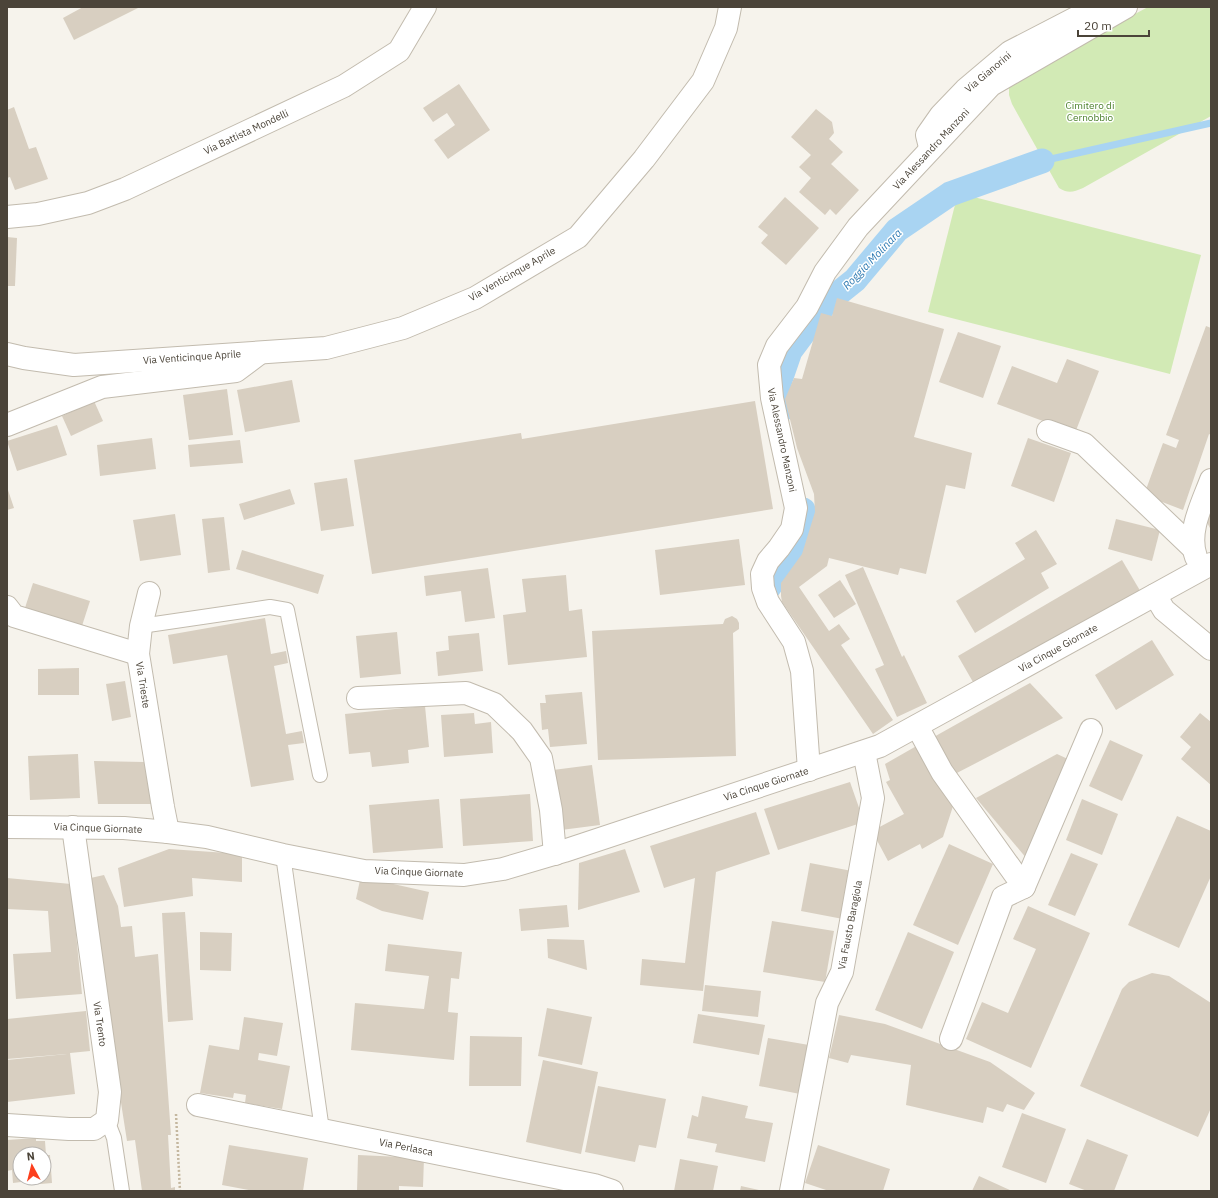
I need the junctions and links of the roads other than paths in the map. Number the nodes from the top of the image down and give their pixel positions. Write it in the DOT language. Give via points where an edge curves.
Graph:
graph roads {
  1 [pos="425,7"];
  2 [pos="730,7"];
  3 [pos="1097,7"];
  4 [pos="1126,7"];
  5 [pos="931,150"];
  6 [pos="7,202"];
  7 [pos="38,214"];
  8 [pos="7,217"];
  9 [pos="260,353"];
  10 [pos="7,354"];
  11 [pos="7,425"];
  12 [pos="1048,431"];
  13 [pos="1211,480"];
  14 [pos="1193,548"];
  15 [pos="1206,567"];
  16 [pos="149,593"];
  17 [pos="1155,595"];
  18 [pos="7,607"];
  19 [pos="141,626"];
  20 [pos="1211,649"];
  21 [pos="138,654"];
  22 [pos="358,698"];
  23 [pos="917,726"];
  24 [pos="1091,730"];
  25 [pos="864,752"];
  26 [pos="809,770"];
  27 [pos="320,775"];
  28 [pos="7,827"];
  29 [pos="73,827"];
  30 [pos="168,832"];
  31 [pos="283,854"];
  32 [pos="555,854"];
  33 [pos="1024,887"];
  34 [pos="952,1039"];
  35 [pos="198,1105"];
  36 [pos="107,1120"];
  37 [pos="7,1125"];
  38 [pos="322,1130"];
  39 [pos="122,1191"];
  40 [pos="612,1191"];
  41 [pos="791,1191"];
  1 -- 7 [label="street, Via Battista Mondelli" via="399,51 344,86 125,189 88,203"];
  2 -- 9 [label="street, Via Venticinque Aprile" via="726,28 703,82 644,159 578,237 474,298 403,328 326,348"];
  3 -- 5 [label="street, Via Gianorini" via="1010,52 990,68 941,115 927,135"];
  4 -- 5 [label="street, Via Alessandro Manzoni" via="991,85"];
  5 -- 26 [label="street, Via Alessandro Manzoni" via="858,227 826,272 807,308 777,346 769,365 772,398 796,508 792,529 768,561 762,574 763,588 768,602 794,642 802,671"];
  6 -- 7 [label="street"];
  7 -- 8 [label="street"];
  9 -- 10 [label="street, Via Venticinque Aprile" via="74,366"];
  9 -- 11 [label="street" via="236,371 102,387"];
  12 -- 14 [label="street" via="1084,444"];
  13 -- 14 [label="street" via="1197,518"];
  14 -- 15 [label="street"];
  15 -- 17 [label="street, Via Cinque Giornate"];
  16 -- 19 [label="street"];
  17 -- 20 [label="street" via="1164,610"];
  17 -- 23 [label="street, Via Cinque Giornate"];
  18 -- 21 [label="street, Via Trieste" via="14,616"];
  19 -- 21 [label="street"];
  19 -- 27 [label="lane" via="270,606 287,610"];
  21 -- 30 [label="street, Via Trieste"];
  22 -- 32 [label="street" via="466,693 494,704 522,731 541,758 551,810"];
  23 -- 25 [label="street, Via Cinque Giornate"];
  23 -- 33 [label="street" via="942,772"];
  24 -- 33 [label="street"];
  25 -- 26 [label="street, Via Cinque Giornate"];
  25 -- 41 [label="street, Via Fausto Baragiola" via="873,798 842,972 827,1003"];
  26 -- 32 [label="street, Via Cinque Giornate"];
  28 -- 29 [label="street, Via Cinque Giornate"];
  29 -- 30 [label="street, Via Cinque Giornate"];
  29 -- 36 [label="street, Via Trento" via="110,1092"];
  30 -- 31 [label="street, Via Cinque Giornate" via="207,837"];
  31 -- 32 [label="street, Via Cinque Giornate" via="364,871 464,875 503,869"];
  31 -- 38 [label="lane"];
  33 -- 34 [label="street" via="1003,897"];
  35 -- 38 [label="street, Via Perlasca"];
  36 -- 37 [label="street" via="94,1129 69,1130"];
  36 -- 39 [label="lane" via="114,1138"];
  38 -- 40 [label="street, Via Perlasca" via="594,1185"];
}
